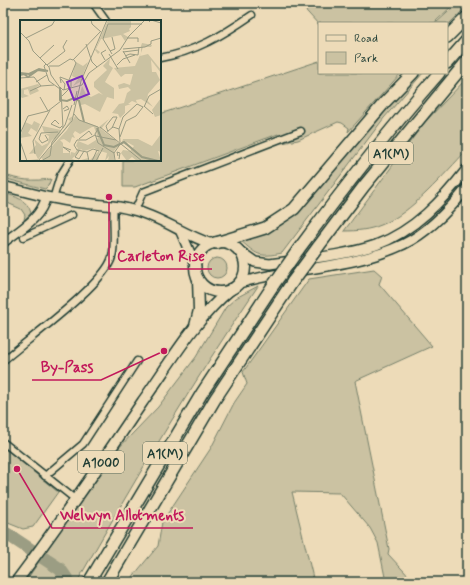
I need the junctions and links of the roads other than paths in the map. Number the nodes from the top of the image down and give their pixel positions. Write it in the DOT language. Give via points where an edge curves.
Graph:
graph roads {
  1 [pos="93,3"];
  2 [pos="252,15"];
  3 [pos="467,17"];
  4 [pos="105,20"];
  5 [pos="448,36"];
  6 [pos="467,40"];
  7 [pos="161,58"];
  8 [pos="467,61"];
  9 [pos="448,62"];
  10 [pos="412,74"];
  11 [pos="437,74"];
  12 [pos="301,131"];
  13 [pos="69,161"];
  14 [pos="467,169"];
  15 [pos="3,186"];
  16 [pos="467,188"];
  17 [pos="50,198"];
  18 [pos="114,205"];
  19 [pos="135,210"];
  20 [pos="72,215"];
  21 [pos="28,223"];
  22 [pos="34,232"];
  23 [pos="181,232"];
  24 [pos="24,237"];
  25 [pos="3,243"];
  26 [pos="214,243"];
  27 [pos="238,250"];
  28 [pos="196,267"];
  29 [pos="198,279"];
  30 [pos="235,286"];
  31 [pos="194,328"];
  32 [pos="3,361"];
  33 [pos="137,361"];
  34 [pos="3,442"];
  35 [pos="46,476"];
  36 [pos="76,500"];
  37 [pos="108,581"];
  38 [pos="16,582"];
  39 [pos="89,582"];
  1 -- 4 [label="street"];
  2 -- 7 [label="street" via="228,32 190,51"];
  3 -- 5 [label="highway"];
  6 -- 9 [label="highway"];
  8 -- 37 [label="highway, A1(M), bridge" via="364,186 293,281 215,399"];
  10 -- 26 [label="highway" via="294,209 265,228"];
  11 -- 39 [label="highway, A1(M), bridge" via="363,164 274,284 198,400"];
  12 -- 19 [label="street" via="143,192"];
  13 -- 17 [label="street"];
  14 -- 27 [label="main road" via="439,202 420,219 400,233 375,245 270,264 256,262"];
  15 -- 17 [label="main road"];
  16 -- 30 [label="main road" via="448,210 405,244 356,261 274,275"];
  17 -- 18 [label="main road"];
  17 -- 21 [label="street"];
  18 -- 19 [label="main road"];
  18 -- 32 [label="street" via="113,255 106,270 76,300"];
  19 -- 23 [label="main road"];
  20 -- 22 [label="street"];
  21 -- 22 [label="street"];
  21 -- 25 [label="street"];
  22 -- 24 [label="street"];
  23 -- 26 [label="main road"];
  23 -- 28 [label="main road"];
  26 -- 27 [label="main road" via="226,243"];
  26 -- 28 [label="main road" via="202,250"];
  27 -- 30 [label="main road" via="245,270"];
  28 -- 29 [label="main road"];
  29 -- 30 [label="main road" via="210,290 217,291"];
  29 -- 31 [label="main road, A1000" via="199,310"];
  30 -- 31 [label="main road, A1000" via="221,297"];
  31 -- 36 [label="main road, A1000"];
  33 -- 35 [label="street" via="82,444"];
  34 -- 35 [label="street"];
  35 -- 36 [label="street"];
  36 -- 38 [label="main road, A1000"];
}
